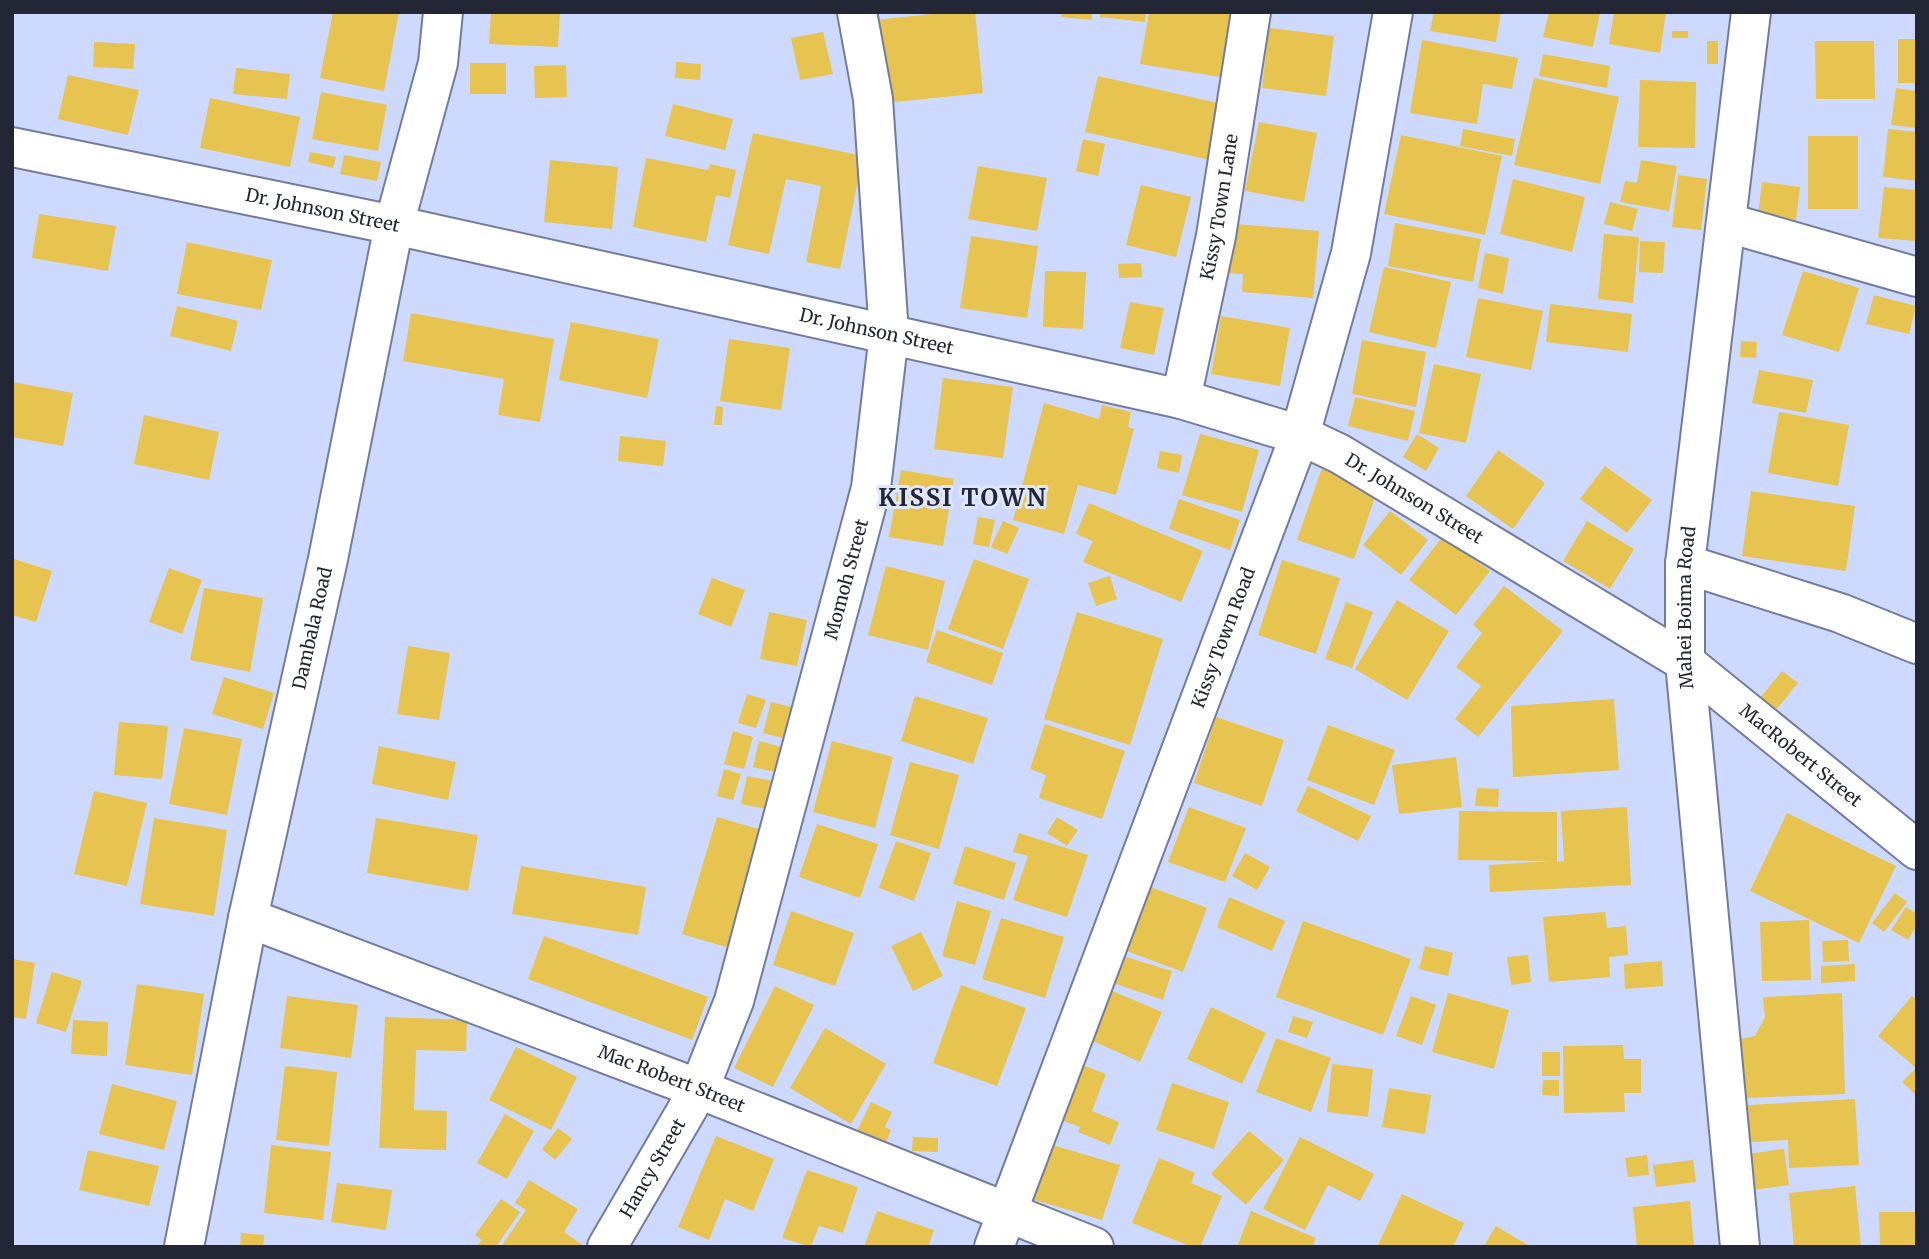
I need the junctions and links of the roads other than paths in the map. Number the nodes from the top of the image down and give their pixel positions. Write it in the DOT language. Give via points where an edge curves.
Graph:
graph roads {
  1 [pos="443,12"];
  2 [pos="857,12"];
  3 [pos="1251,12"];
  4 [pos="1393,12"];
  5 [pos="1751,12"];
  6 [pos="12,147"];
  7 [pos="1728,223"];
  8 [pos="394,225"];
  9 [pos="1917,277"];
  10 [pos="889,334"];
  11 [pos="1181,399"];
  12 [pos="1300,435"];
  13 [pos="1685,564"];
  14 [pos="1917,645"];
  15 [pos="1685,662"];
  16 [pos="1917,850"];
  17 [pos="248,918"];
  18 [pos="699,1089"];
  19 [pos="1000,1230"];
  20 [pos="184,1247"];
  21 [pos="607,1247"];
  22 [pos="1094,1247"];
  23 [pos="1740,1247"];
  1 -- 8 [label="street, Dambala Road" via="438,63"];
  2 -- 10 [label="street, Momoh Street" via="873,99"];
  3 -- 11 [label="street, Kissy Town Lane" via="1216,236"];
  4 -- 12 [label="street, Kissy Town Road" via="1351,253"];
  5 -- 7 [label="street, Mahei Boima Road"];
  6 -- 8 [label="street, Dr. Johnson Street"];
  7 -- 9 [label="street"];
  7 -- 13 [label="street, Mahei Boima Road"];
  8 -- 10 [label="street, Dr. Johnson Street"];
  8 -- 17 [label="street, Dambala Road" via="325,573"];
  10 -- 11 [label="street, Dr. Johnson Street"];
  10 -- 18 [label="street, Momoh Street" via="871,488 832,644 734,1001"];
  11 -- 12 [label="street, Dr. Johnson Street"];
  12 -- 15 [label="street, Dr. Johnson Street" via="1340,454"];
  12 -- 19 [label="street, Kissy Town Road"];
  13 -- 14 [label="street" via="1840,613"];
  13 -- 15 [label="street, Mahei Boima Road"];
  15 -- 16 [label="street, MacRobert Street"];
  15 -- 23 [label="street, Mahei Boima Road"];
  17 -- 18 [label="street, Mac Robert Street"];
  17 -- 20 [label="street, Dambala Road"];
  18 -- 19 [label="street, Mac Robert Street"];
  18 -- 21 [label="street, Hancy Street"];
  19 -- 22 [label="street, Mac Robert Street"];
}
